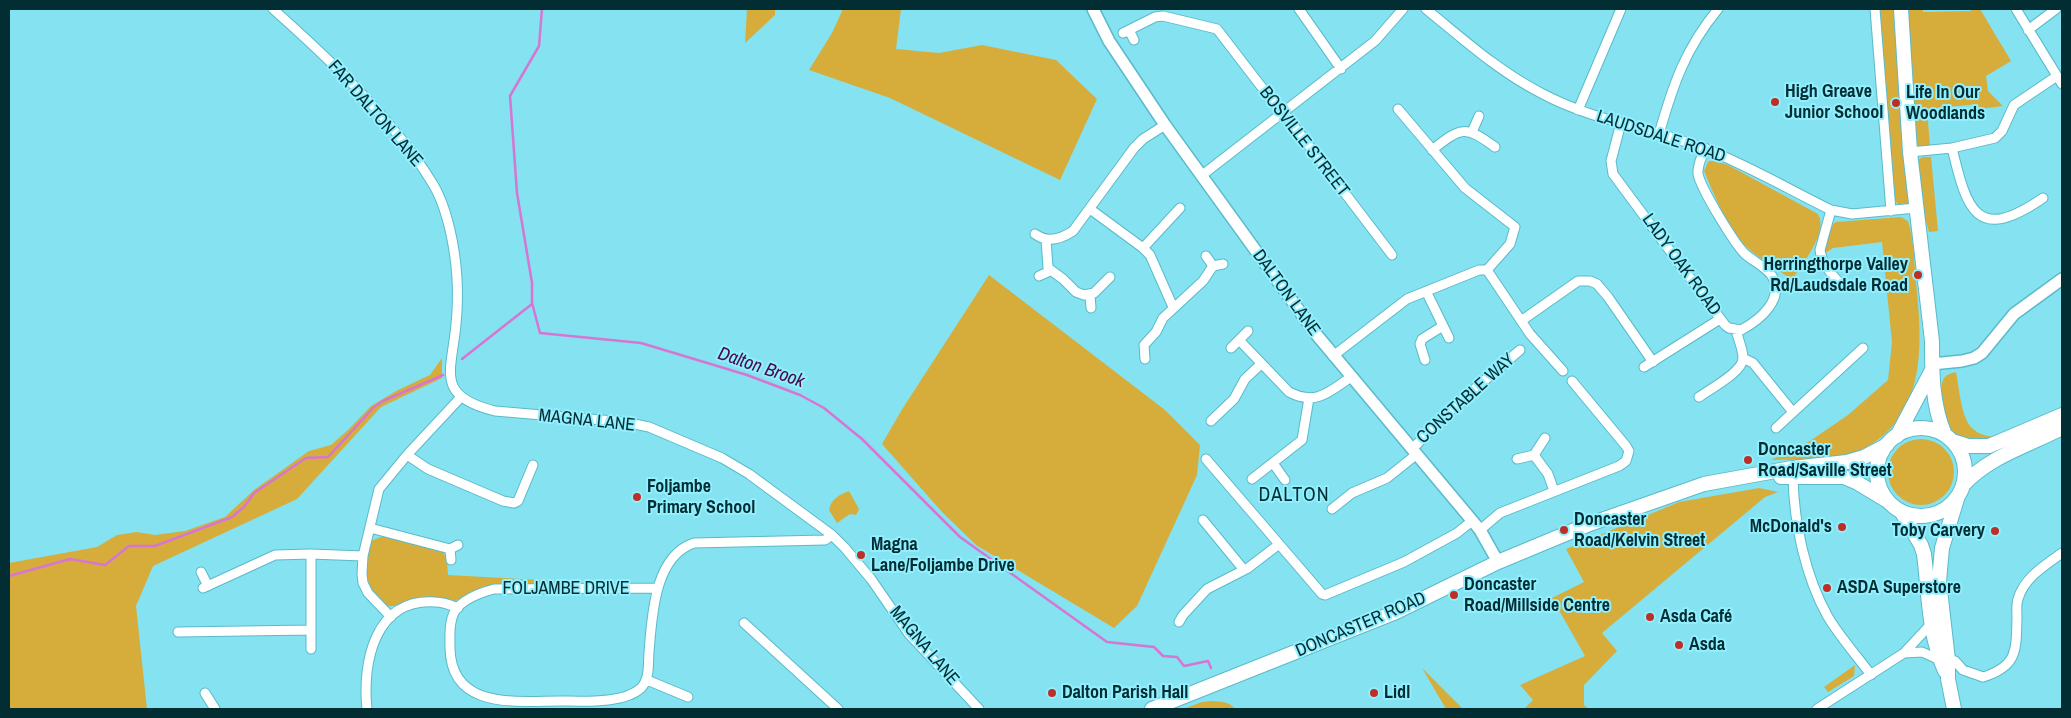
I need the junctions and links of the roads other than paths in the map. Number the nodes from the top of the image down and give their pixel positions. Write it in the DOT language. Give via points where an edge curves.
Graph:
graph roads {
  1 [pos="273,9"];
  2 [pos="1093,9"];
  3 [pos="1299,9"];
  4 [pos="1403,9"];
  5 [pos="1426,9"];
  6 [pos="1621,9"];
  7 [pos="1718,9"];
  8 [pos="1875,9"];
  9 [pos="1901,9"];
  10 [pos="2016,9"];
  11 [pos="2056,9"];
  12 [pos="2028,30"];
  13 [pos="1134,40"];
  14 [pos="1341,69"];
  15 [pos="2060,80"];
  16 [pos="1398,109"];
  17 [pos="1578,110"];
  18 [pos="1284,112"];
  19 [pos="1479,116"];
  20 [pos="1621,123"];
  21 [pos="1165,125"];
  22 [pos="1472,132"];
  23 [pos="1658,134"];
  24 [pos="1495,147"];
  25 [pos="1705,148"];
  26 [pos="1952,148"];
  27 [pos="1432,150"];
  28 [pos="1910,152"];
  29 [pos="1201,176"];
  30 [pos="2043,198"];
  31 [pos="1180,208"];
  32 [pos="1916,208"];
  33 [pos="1090,209"];
  34 [pos="1832,210"];
  35 [pos="1891,210"];
  36 [pos="1035,234"];
  37 [pos="1046,240"];
  38 [pos="1143,248"];
  39 [pos="1392,255"];
  40 [pos="1206,256"];
  41 [pos="1223,264"];
  42 [pos="1212,266"];
  43 [pos="1487,270"];
  44 [pos="1050,271"];
  45 [pos="1039,276"];
  46 [pos="1110,277"];
  47 [pos="2062,279"];
  48 [pos="1842,286"];
  49 [pos="1426,291"];
  50 [pos="1090,294"];
  51 [pos="1174,307"];
  52 [pos="1091,308"];
  53 [pos="1720,318"];
  54 [pos="1522,321"];
  55 [pos="1443,326"];
  56 [pos="1736,330"];
  57 [pos="1248,331"];
  58 [pos="1448,338"];
  59 [pos="1239,340"];
  60 [pos="1231,348"];
  61 [pos="1863,348"];
  62 [pos="1520,350"];
  63 [pos="1333,356"];
  64 [pos="1743,358"];
  65 [pos="1146,359"];
  66 [pos="1425,360"];
  67 [pos="1653,362"];
  68 [pos="1261,364"];
  69 [pos="1644,367"];
  70 [pos="1932,367"];
  71 [pos="1563,371"];
  72 [pos="1351,377"];
  73 [pos="1572,381"];
  74 [pos="461,397"];
  75 [pos="1699,397"];
  76 [pos="1309,398"];
  77 [pos="1792,411"];
  78 [pos="2062,415"];
  79 [pos="1211,421"];
  80 [pos="1776,428"];
  81 [pos="2062,428"];
  82 [pos="1545,438"];
  83 [pos="1948,438"];
  84 [pos="1892,440"];
  85 [pos="1415,451"];
  86 [pos="406,455"];
  87 [pos="1534,455"];
  88 [pos="1206,459"];
  89 [pos="1517,459"];
  90 [pos="1273,463"];
  91 [pos="533,465"];
  92 [pos="1793,477"];
  93 [pos="1738,478"];
  94 [pos="1252,479"];
  95 [pos="1285,480"];
  96 [pos="1554,491"];
  97 [pos="1960,492"];
  98 [pos="1889,502"];
  99 [pos="1332,509"];
  100 [pos="1901,511"];
  101 [pos="1203,520"];
  102 [pos="1476,526"];
  103 [pos="370,528"];
  104 [pos="832,535"];
  105 [pos="1278,545"];
  106 [pos="2062,553"];
  107 [pos="311,554"];
  108 [pos="363,556"];
  109 [pos="451,560"];
  110 [pos="1498,562"];
  111 [pos="1244,570"];
  112 [pos="201,572"];
  113 [pos="657,588"];
  114 [pos="458,608"];
  115 [pos="1180,616"];
  116 [pos="392,617"];
  117 [pos="744,623"];
  118 [pos="1931,624"];
  119 [pos="311,630"];
  120 [pos="178,632"];
  121 [pos="311,649"];
  122 [pos="1904,653"];
  123 [pos="1944,660"];
  124 [pos="1871,675"];
  125 [pos="647,680"];
  126 [pos="205,693"];
  127 [pos="688,697"];
  128 [pos="1953,706"];
  129 [pos="215,709"];
  130 [pos="367,709"];
  131 [pos="838,709"];
  132 [pos="979,709"];
  133 [pos="1152,709"];
  134 [pos="1817,709"];
  1 -- 74 [label="street, FAR DALTON LANE" via="353,83 432,181 450,232 458,286 450,376"];
  2 -- 21 [label="street, DALTON LANE" via="1109,41"];
  3 -- 14 [label="street"];
  4 -- 14 [label="street" via="1375,41"];
  5 -- 17 [label="street, LAUDSDALE ROAD" via="1496,66"];
  6 -- 17 [label="street"];
  7 -- 23 [label="street" via="1699,31 1690,49 1670,93"];
  8 -- 35 [label="street"];
  9 -- 28 [label="main road"];
  10 -- 12 [label="street"];
  11 -- 12 [label="street"];
  12 -- 15 [label="street"];
  13 -- 18 [label="street, BOSVILLE STREET" via="1126,31 1154,17 1163,16 1217,29"];
  14 -- 18 [label="street"];
  15 -- 26 [label="street" via="2014,105 2002,131 1995,138"];
  16 -- 27 [label="street"];
  17 -- 20 [label="street, LAUDSDALE ROAD"];
  18 -- 29 [label="street"];
  18 -- 39 [label="street, BOSVILLE STREET"];
  19 -- 22 [label="street"];
  20 -- 23 [label="street, LAUDSDALE ROAD"];
  20 -- 53 [label="street, LADY OAK ROAD" via="1611,161 1614,174"];
  21 -- 29 [label="street, DALTON LANE"];
  21 -- 33 [label="street" via="1134,148"];
  22 -- 24 [label="street"];
  22 -- 27 [label="street" via="1456,133"];
  23 -- 25 [label="street, LAUDSDALE ROAD"];
  25 -- 34 [label="street, LAUDSDALE ROAD"];
  25 -- 56 [label="street, LADY OAK ROAD" via="1698,166 1700,180 1731,237 1768,271 1775,284 1776,292 1770,308 1747,327"];
  26 -- 28 [label="street"];
  26 -- 30 [label="street" via="1965,198 1981,216 2004,218"];
  27 -- 43 [label="street" via="1465,188 1515,228 1510,244"];
  28 -- 32 [label="main road"];
  29 -- 63 [label="street, DALTON LANE"];
  31 -- 38 [label="street"];
  32 -- 35 [label="street, LAUDSDALE ROAD"];
  32 -- 70 [label="main road" via="1928,301"];
  33 -- 37 [label="street" via="1073,231"];
  33 -- 38 [label="street"];
  34 -- 35 [label="street, LAUDSDALE ROAD" via="1852,214"];
  34 -- 48 [label="street" via="1820,250 1826,267"];
  36 -- 37 [label="street"];
  37 -- 44 [label="street"];
  38 -- 51 [label="street" via="1150,255"];
  40 -- 42 [label="street"];
  41 -- 42 [label="street"];
  42 -- 51 [label="street" via="1203,281"];
  43 -- 49 [label="street" via="1479,270"];
  43 -- 54 [label="street"];
  44 -- 45 [label="street"];
  44 -- 50 [label="street" via="1076,292"];
  46 -- 50 [label="street"];
  47 -- 70 [label="street" via="2014,314 1974,358"];
  49 -- 55 [label="street"];
  49 -- 63 [label="street" via="1407,299"];
  50 -- 52 [label="street"];
  51 -- 65 [label="street" via="1146,342 1143,350"];
  53 -- 56 [label="street, LADY OAK ROAD" via="1729,328"];
  53 -- 67 [label="street"];
  54 -- 67 [label="street" via="1578,281 1590,281 1608,297"];
  54 -- 71 [label="street"];
  55 -- 58 [label="street"];
  55 -- 66 [label="street" via="1422,340 1420,344"];
  56 -- 64 [label="street"];
  57 -- 59 [label="street"];
  59 -- 60 [label="street"];
  59 -- 68 [label="street"];
  61 -- 77 [label="street"];
  62 -- 85 [label="street, CONSTABLE WAY" via="1456,404"];
  63 -- 72 [label="street, DALTON LANE"];
  64 -- 75 [label="street" via="1736,372"];
  64 -- 77 [label="street" via="1754,363"];
  67 -- 69 [label="street"];
  68 -- 76 [label="street" via="1289,392"];
  68 -- 79 [label="street" via="1245,379 1234,399"];
  70 -- 83 [label="main road" via="1936,412"];
  70 -- 84 [label="main road"];
  72 -- 76 [label="street" via="1326,395"];
  72 -- 85 [label="street, DALTON LANE"];
  73 -- 96 [label="street" via="1626,446 1629,456 1619,466"];
  74 -- 86 [label="street"];
  74 -- 104 [label="street, MAGNA LANE" via="478,407 495,411 649,427 722,458"];
  76 -- 90 [label="street" via="1304,437"];
  77 -- 80 [label="street"];
  78 -- 83 [label="main road" via="1989,446 1968,446"];
  81 -- 97 [label="main road" via="1994,459 1974,474"];
  82 -- 87 [label="street"];
  83 -- 84 [label="main road" via="1932,430 1917,429"];
  83 -- 97 [label="main road" via="1958,448 1964,465"];
  84 -- 93 [label="main road, DONCASTER ROAD" via="1864,457 1847,462"];
  84 -- 98 [label="main road" via="1880,457 1877,476"];
  85 -- 99 [label="street, CONSTABLE WAY" via="1387,478 1352,493"];
  85 -- 102 [label="street, DALTON LANE"];
  86 -- 91 [label="street" via="428,469 514,503 518,501"];
  86 -- 103 [label="street" via="379,489"];
  87 -- 89 [label="street"];
  87 -- 96 [label="street" via="1548,474"];
  88 -- 105 [label="street"];
  90 -- 94 [label="street"];
  90 -- 95 [label="street"];
  92 -- 93 [label="main road, DONCASTER ROAD"];
  92 -- 98 [label="main road, DONCASTER ROAD" via="1844,478"];
  92 -- 124 [label="street" via="1804,555 1819,600 1829,619"];
  93 -- 110 [label="main road, DONCASTER ROAD" via="1672,494"];
  96 -- 102 [label="street"];
  97 -- 100 [label="main road" via="1941,511 1931,515"];
  97 -- 123 [label="main road" via="1942,548 1939,582"];
  98 -- 100 [label="main road"];
  100 -- 118 [label="main road" via="1924,554"];
  101 -- 111 [label="street"];
  102 -- 105 [label="street" via="1404,562 1325,595"];
  102 -- 110 [label="street, DALTON LANE"];
  103 -- 108 [label="street"];
  103 -- 109 [label="street" via="454,547"];
  104 -- 113 [label="street, FOLJAMBE DRIVE" via="825,540 694,543 684,546 669,562"];
  104 -- 132 [label="street, MAGNA LANE" via="871,579 909,634"];
  105 -- 111 [label="street"];
  106 -- 123 [label="street" via="2024,585 2018,600 2014,656 2005,667 1983,677 1963,670 1955,662"];
  107 -- 108 [label="street"];
  107 -- 112 [label="street" via="275,555 206,587"];
  107 -- 119 [label="street"];
  108 -- 116 [label="street" via="363,583 368,593"];
  110 -- 133 [label="main road, DONCASTER ROAD" via="1396,612"];
  111 -- 115 [label="street" via="1207,589"];
  113 -- 114 [label="street, FOLJAMBE DRIVE" via="494,589 482,592"];
  113 -- 125 [label="street, FOLJAMBE DRIVE"];
  114 -- 116 [label="street" via="425,602 400,608"];
  114 -- 125 [label="street" via="452,616 450,661 459,681 480,695 504,701 598,701 633,693"];
  116 -- 130 [label="street" via="378,632 371,646 365,688"];
  117 -- 131 [label="street"];
  118 -- 122 [label="street"];
  118 -- 123 [label="main road"];
  119 -- 120 [label="street"];
  119 -- 121 [label="street"];
  122 -- 123 [label="street" via="1922,652"];
  122 -- 124 [label="street"];
  123 -- 128 [label="main road"];
  124 -- 134 [label="street"];
  125 -- 127 [label="street"];
  126 -- 129 [label="street"];
}
